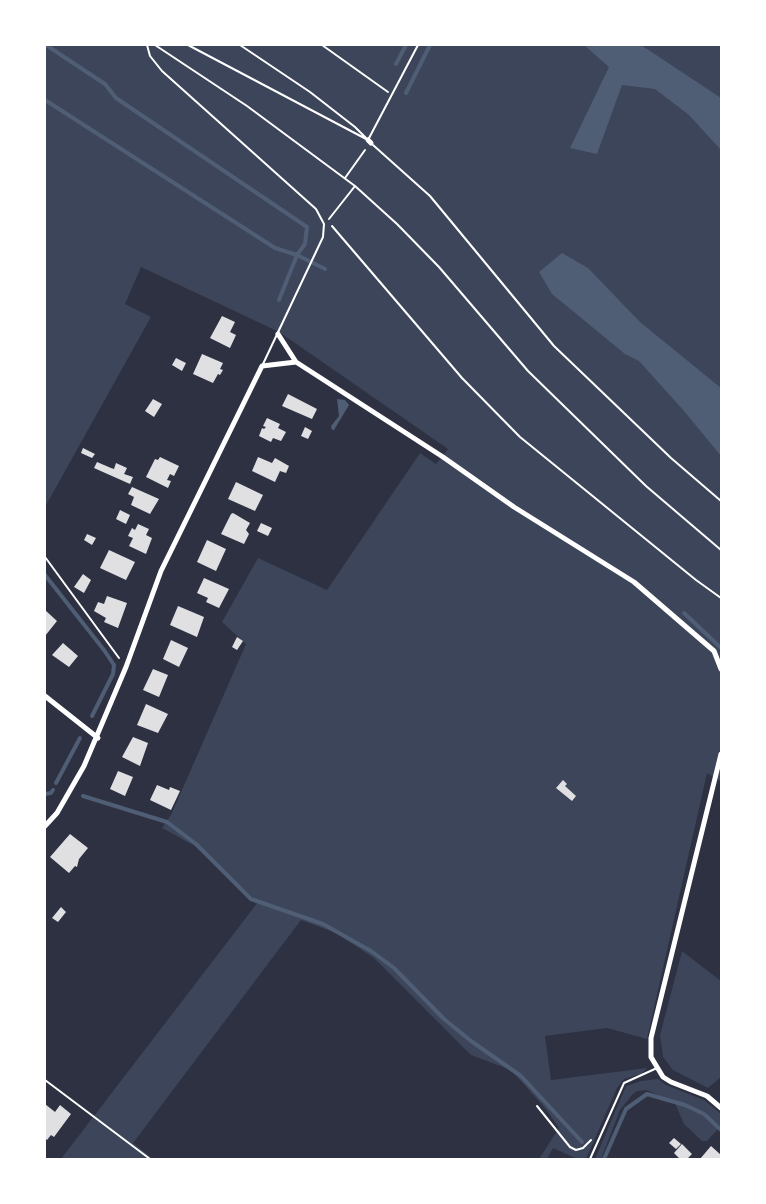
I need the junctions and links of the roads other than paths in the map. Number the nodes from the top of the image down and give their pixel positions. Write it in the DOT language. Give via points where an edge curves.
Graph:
graph roads {
  1 [pos="147,45"];
  2 [pos="188,45"];
  3 [pos="240,45"];
  4 [pos="418,45"];
  5 [pos="369,142"];
  6 [pos="278,334"];
  7 [pos="296,362"];
  8 [pos="262,366"];
  9 [pos="721,501"];
  10 [pos="721,669"];
  11 [pos="45,696"];
  12 [pos="98,738"];
  13 [pos="721,754"];
  14 [pos="45,826"];
  15 [pos="657,1068"];
  16 [pos="721,1108"];
  17 [pos="590,1159"];
  1 -- 6 [label="lane" via="162,71 316,208 324,224 323,237"];
  2 -- 5 [label="lane"];
  3 -- 5 [label="lane" via="310,92"];
  4 -- 5 [label="lane"];
  5 -- 9 [label="lane" via="430,196 554,346"];
  6 -- 7 [label="street"];
  6 -- 8 [label="lane"];
  7 -- 8 [label="street"];
  7 -- 10 [label="street" via="634,582 714,651"];
  8 -- 12 [label="street" via="161,572"];
  11 -- 12 [label="street"];
  12 -- 14 [label="street" via="57,813"];
  13 -- 15 [label="street" via="651,1038 651,1057"];
  15 -- 16 [label="street" via="663,1077 707,1096"];
  15 -- 17 [label="lane" via="624,1083"];
}
